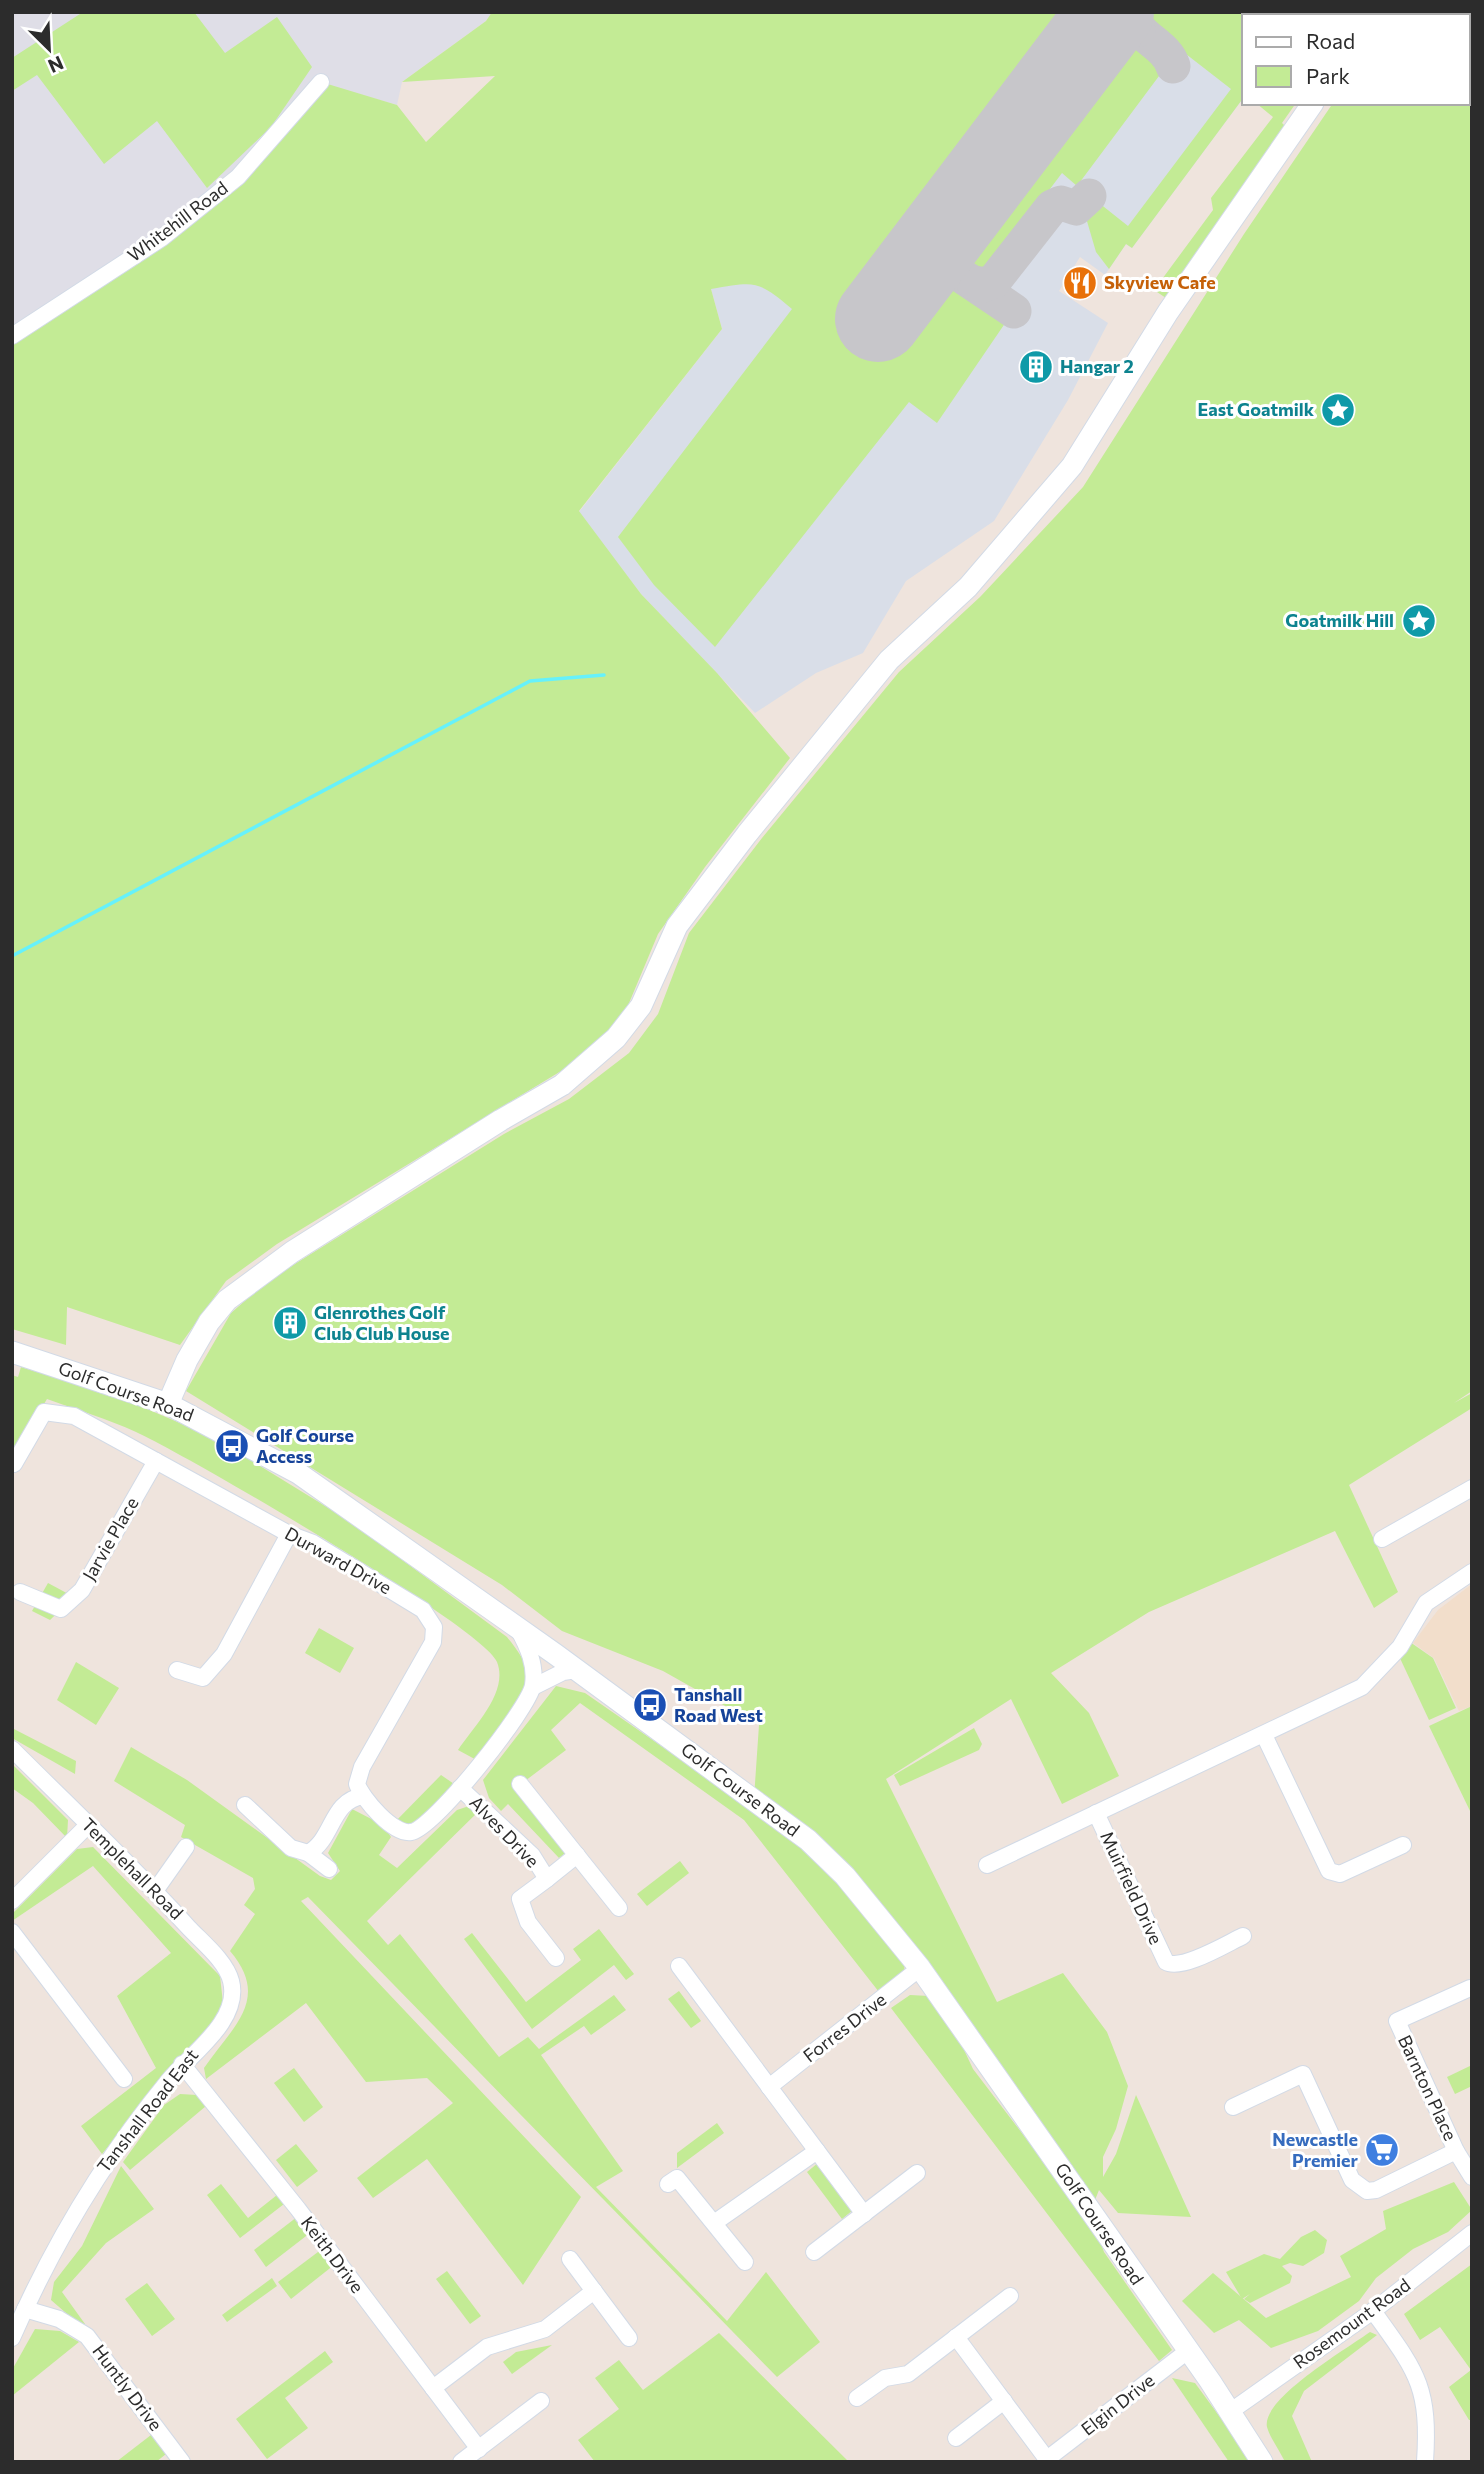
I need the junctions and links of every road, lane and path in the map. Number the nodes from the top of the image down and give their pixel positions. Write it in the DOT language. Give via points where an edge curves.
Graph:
graph roads {
  1 [pos="321,82"];
  2 [pos="1311,105"];
  3 [pos="12,336"];
  4 [pos="12,1352"];
  5 [pos="168,1404"];
  6 [pos="156,1461"];
  7 [pos="15,1464"];
  8 [pos="1472,1488"];
  9 [pos="289,1534"];
  10 [pos="1382,1539"];
  11 [pos="1472,1572"];
  12 [pos="20,1592"];
  13 [pos="517,1627"];
  14 [pos="177,1670"];
  15 [pos="576,1671"];
  16 [pos="533,1687"];
  17 [pos="1264,1735"];
  18 [pos="12,1749"];
  19 [pos="520,1784"];
  20 [pos="460,1788"];
  21 [pos="363,1797"];
  22 [pos="245,1805"];
  23 [pos="1096,1813"];
  24 [pos="88,1825"];
  25 [pos="1403,1845"];
  26 [pos="186,1847"];
  27 [pos="308,1853"];
  28 [pos="577,1855"];
  29 [pos="987,1865"];
  30 [pos="329,1869"];
  31 [pos="547,1879"];
  32 [pos="155,1891"];
  33 [pos="12,1901"];
  34 [pos="619,1908"];
  35 [pos="12,1932"];
  36 [pos="1243,1936"];
  37 [pos="556,1958"];
  38 [pos="679,1966"];
  39 [pos="920,1968"];
  40 [pos="1470,1988"];
  41 [pos="233,2000"];
  42 [pos="182,2064"];
  43 [pos="124,2079"];
  44 [pos="769,2087"];
  45 [pos="1233,2107"];
  46 [pos="817,2151"];
  47 [pos="1456,2151"];
  48 [pos="917,2173"];
  49 [pos="1472,2178"];
  50 [pos="668,2185"];
  51 [pos="864,2214"];
  52 [pos="714,2223"];
  53 [pos="1472,2233"];
  54 [pos="814,2252"];
  55 [pos="570,2259"];
  56 [pos="745,2262"];
  57 [pos="594,2291"];
  58 [pos="1010,2296"];
  59 [pos="25,2309"];
  60 [pos="1373,2311"];
  61 [pos="956,2337"];
  62 [pos="12,2338"];
  63 [pos="629,2338"];
  64 [pos="1189,2350"];
  65 [pos="433,2388"];
  66 [pos="857,2398"];
  67 [pos="541,2401"];
  68 [pos="1004,2401"];
  69 [pos="1231,2411"];
  70 [pos="956,2438"];
  71 [pos="479,2449"];
  72 [pos="1048,2460"];
  73 [pos="182,2462"];
  74 [pos="461,2462"];
  75 [pos="1262,2462"];
  76 [pos="1425,2462"];
  1 -- 3 [label="street, Whitehill Road" via="238,177 162,238"];
  2 -- 5 [label="street" via="1168,312 1072,466 968,587 889,660 747,834 677,926 641,1006 617,1038 562,1085 292,1252 227,1300 187,1360"];
  4 -- 5 [label="street, Golf Course Road"];
  5 -- 13 [label="street, Golf Course Road" via="298,1473"];
  6 -- 7 [label="street, Durward Drive" via="74,1416 44,1412"];
  6 -- 9 [label="street, Durward Drive"];
  6 -- 12 [label="street, Jarvie Place" via="82,1590 61,1609"];
  8 -- 10 [label="street"];
  9 -- 14 [label="street" via="224,1654 203,1678"];
  9 -- 21 [label="street, Durward Drive" via="313,1543 423,1610 434,1627 429,1652 359,1775 357,1784"];
  11 -- 17 [label="street, Muirfield Drive" via="1426,1603 1400,1647 1362,1687"];
  13 -- 15 [label="street, Golf Course Road"];
  13 -- 16 [label="street" via="531,1657"];
  15 -- 16 [label="street" via="563,1672"];
  15 -- 39 [label="street, Golf Course Road" via="808,1840 845,1876"];
  16 -- 20 [label="street" via="521,1712"];
  17 -- 23 [label="street, Muirfield Drive"];
  17 -- 25 [label="street" via="1329,1871 1340,1874"];
  18 -- 24 [label="street, Templehall Road"];
  19 -- 28 [label="street"];
  20 -- 21 [label="street" via="411,1832 392,1825"];
  20 -- 31 [label="street, Alves Drive" via="532,1855"];
  21 -- 27 [label="street" via="341,1805 320,1842"];
  22 -- 27 [label="street" via="291,1848"];
  23 -- 29 [label="street, Muirfield Drive"];
  23 -- 36 [label="street, Muirfield Drive" via="1166,1962 1184,1964"];
  24 -- 32 [label="street, Templehall Road"];
  24 -- 33 [label="street"];
  26 -- 32 [label="street"];
  27 -- 30 [label="street"];
  28 -- 31 [label="street, Alves Drive"];
  28 -- 34 [label="street"];
  31 -- 37 [label="street, Alves Drive" via="520,1899 528,1922"];
  32 -- 41 [label="street, Templehall Road" via="229,1973"];
  35 -- 43 [label="street"];
  38 -- 44 [label="street"];
  39 -- 44 [label="street, Forres Drive"];
  39 -- 64 [label="street, Golf Course Road"];
  40 -- 47 [label="street, Barnton Place" via="1397,2021"];
  41 -- 42 [label="street, Tanshall Road East" via="226,2016"];
  42 -- 59 [label="street, Tanshall Road East" via="111,2153 73,2214"];
  42 -- 65 [label="street, Keith Drive"];
  44 -- 46 [label="street"];
  45 -- 47 [label="street, Barnton Place" via="1303,2074 1352,2180 1367,2191"];
  46 -- 51 [label="street"];
  46 -- 52 [label="street"];
  47 -- 49 [label="street, Barnton Place"];
  48 -- 51 [label="street"];
  50 -- 52 [label="street" via="677,2178"];
  51 -- 54 [label="street"];
  52 -- 56 [label="street"];
  53 -- 60 [label="street, Rosemount Road"];
  55 -- 57 [label="street"];
  57 -- 63 [label="street"];
  57 -- 65 [label="street" via="545,2329 487,2347"];
  58 -- 61 [label="street"];
  59 -- 62 [label="street, Tanshall Road East"];
  59 -- 73 [label="street, Huntly Drive" via="59,2319 87,2336"];
  60 -- 69 [label="street, Rosemount Road"];
  60 -- 76 [label="street" via="1407,2358 1424,2392"];
  61 -- 66 [label="street" via="908,2374 885,2378"];
  61 -- 68 [label="street, Elgin Drive"];
  64 -- 69 [label="street, Golf Course Road"];
  64 -- 72 [label="street, Elgin Drive"];
  65 -- 71 [label="street, Keith Drive"];
  67 -- 71 [label="street"];
  68 -- 70 [label="street"];
  68 -- 72 [label="street, Elgin Drive"];
  69 -- 75 [label="street, Golf Course Road"];
  71 -- 74 [label="street"];
}
